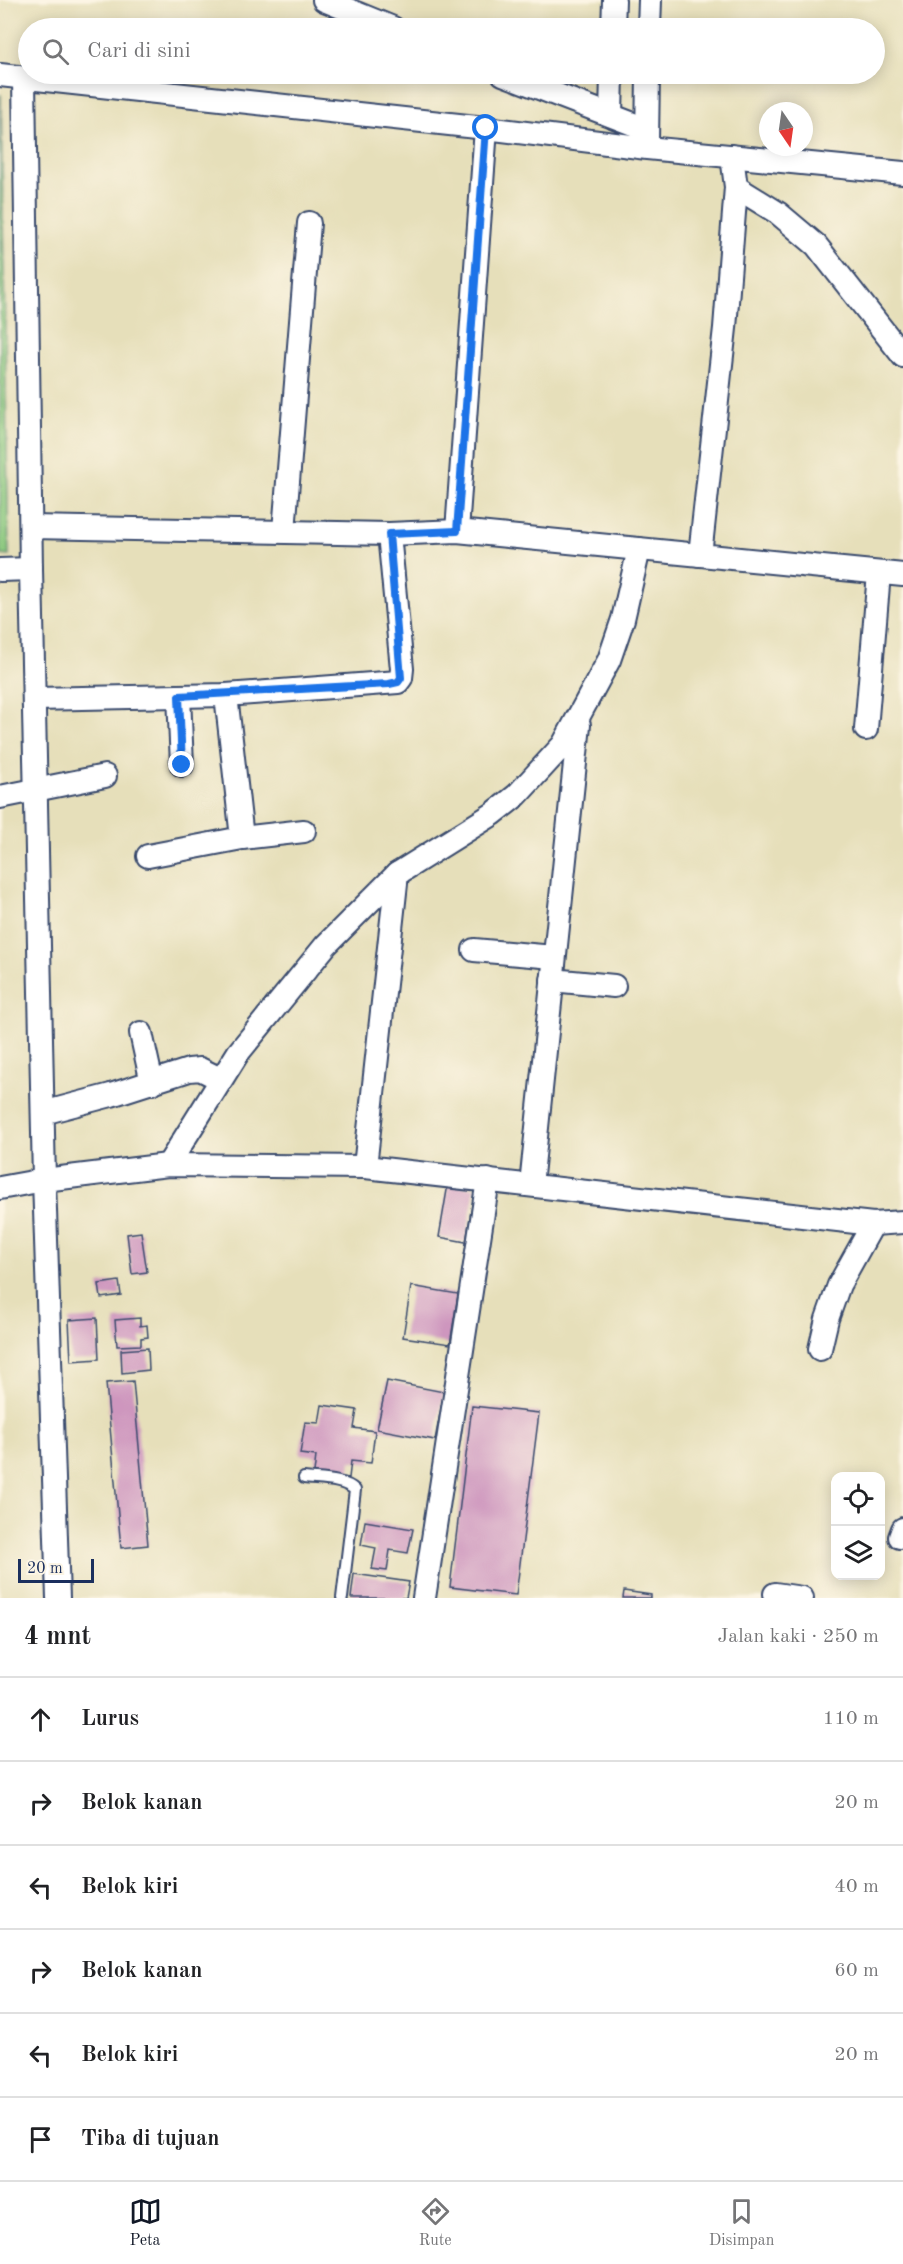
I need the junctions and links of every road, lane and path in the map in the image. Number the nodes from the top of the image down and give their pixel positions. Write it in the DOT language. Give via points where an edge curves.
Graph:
graph roads {
  1 [pos="324,0"];
  2 [pos="614,0"];
  3 [pos="650,0"];
  4 [pos="368,18"];
  5 [pos="614,18"];
  6 [pos="650,18"];
  7 [pos="0,75"];
  8 [pos="18,77"];
  9 [pos="24,84"];
  10 [pos="79,84"];
  11 [pos="529,84"];
  12 [pos="612,84"];
  13 [pos="648,84"];
  14 [pos="611,115"];
  15 [pos="486,128"];
  16 [pos="647,138"];
  17 [pos="732,156"];
  18 [pos="903,172"];
  19 [pos="736,187"];
  20 [pos="309,223"];
  21 [pos="903,356"];
  22 [pos="31,527"];
  23 [pos="284,531"];
  24 [pos="457,531"];
  25 [pos="389,534"];
  26 [pos="639,549"];
  27 [pos="700,555"];
  28 [pos="31,569"];
  29 [pos="0,570"];
  30 [pos="879,573"];
  31 [pos="903,575"];
  32 [pos="226,695"];
  33 [pos="179,696"];
  34 [pos="35,699"];
  35 [pos="579,718"];
  36 [pos="866,729"];
  37 [pos="182,765"];
  38 [pos="105,776"];
  39 [pos="37,789"];
  40 [pos="0,797"];
  41 [pos="304,831"];
  42 [pos="242,838"];
  43 [pos="148,856"];
  44 [pos="397,874"];
  45 [pos="474,951"];
  46 [pos="554,957"];
  47 [pos="552,980"];
  48 [pos="614,986"];
  49 [pos="141,1033"];
  50 [pos="220,1079"];
  51 [pos="152,1083"];
  52 [pos="43,1113"];
  53 [pos="168,1165"];
  54 [pos="365,1167"];
  55 [pos="44,1180"];
  56 [pos="488,1180"];
  57 [pos="531,1185"];
  58 [pos="0,1188"];
  59 [pos="903,1222"];
  60 [pos="873,1224"];
  61 [pos="820,1349"];
  62 [pos="304,1478"];
  63 [pos="775,1594"];
  64 [pos="58,1598"];
  65 [pos="342,1598"];
  66 [pos="424,1598"];
  67 [pos="802,1598"];
  1 -- 4 [label="street"];
  2 -- 5 [label="street"];
  3 -- 6 [label="street"];
  7 -- 8 [label="street"];
  9 -- 22 [label="street"];
  10 -- 15 [label="street"];
  11 -- 14 [label="street"];
  12 -- 14 [label="street"];
  13 -- 16 [label="street"];
  14 -- 16 [label="street"];
  15 -- 16 [label="street"];
  15 -- 24 [label="street"];
  16 -- 17 [label="street"];
  17 -- 18 [label="street"];
  17 -- 19 [label="street"];
  19 -- 21 [label="street" via="778,213 816,245"];
  19 -- 27 [label="street"];
  20 -- 23 [label="street"];
  22 -- 23 [label="street"];
  22 -- 28 [label="street"];
  23 -- 25 [label="street"];
  24 -- 25 [label="street"];
  24 -- 26 [label="street"];
  25 -- 32 [label="street" via="402,669 398,682"];
  26 -- 27 [label="street"];
  26 -- 35 [label="street" via="609,660"];
  27 -- 30 [label="street"];
  28 -- 29 [label="street"];
  28 -- 34 [label="street"];
  30 -- 31 [label="street"];
  30 -- 36 [label="street"];
  32 -- 33 [label="street"];
  32 -- 42 [label="street"];
  33 -- 34 [label="street"];
  33 -- 37 [label="street"];
  34 -- 39 [label="street"];
  35 -- 44 [label="street" via="563,745 517,795"];
  35 -- 46 [label="street"];
  38 -- 39 [label="street"];
  39 -- 40 [label="street"];
  39 -- 52 [label="street"];
  41 -- 42 [label="street"];
  42 -- 43 [label="street"];
  44 -- 50 [label="street" via="326,945"];
  44 -- 54 [label="street"];
  45 -- 46 [label="street"];
  46 -- 47 [label="street"];
  47 -- 48 [label="street"];
  47 -- 57 [label="street"];
  49 -- 51 [label="street"];
  50 -- 51 [label="street" via="200,1069"];
  50 -- 53 [label="street"];
  51 -- 52 [label="street"];
  52 -- 55 [label="street"];
  53 -- 54 [label="street"];
  53 -- 55 [label="street"];
  54 -- 56 [label="street"];
  55 -- 58 [label="street"];
  55 -- 64 [label="street"];
  56 -- 57 [label="street"];
  56 -- 66 [label="street"];
  57 -- 60 [label="street"];
  59 -- 60 [label="street"];
  60 -- 61 [label="street" via="839,1285"];
  62 -- 65 [label="lane" via="344,1484 355,1490"];
  63 -- 67 [label="street"];
}
